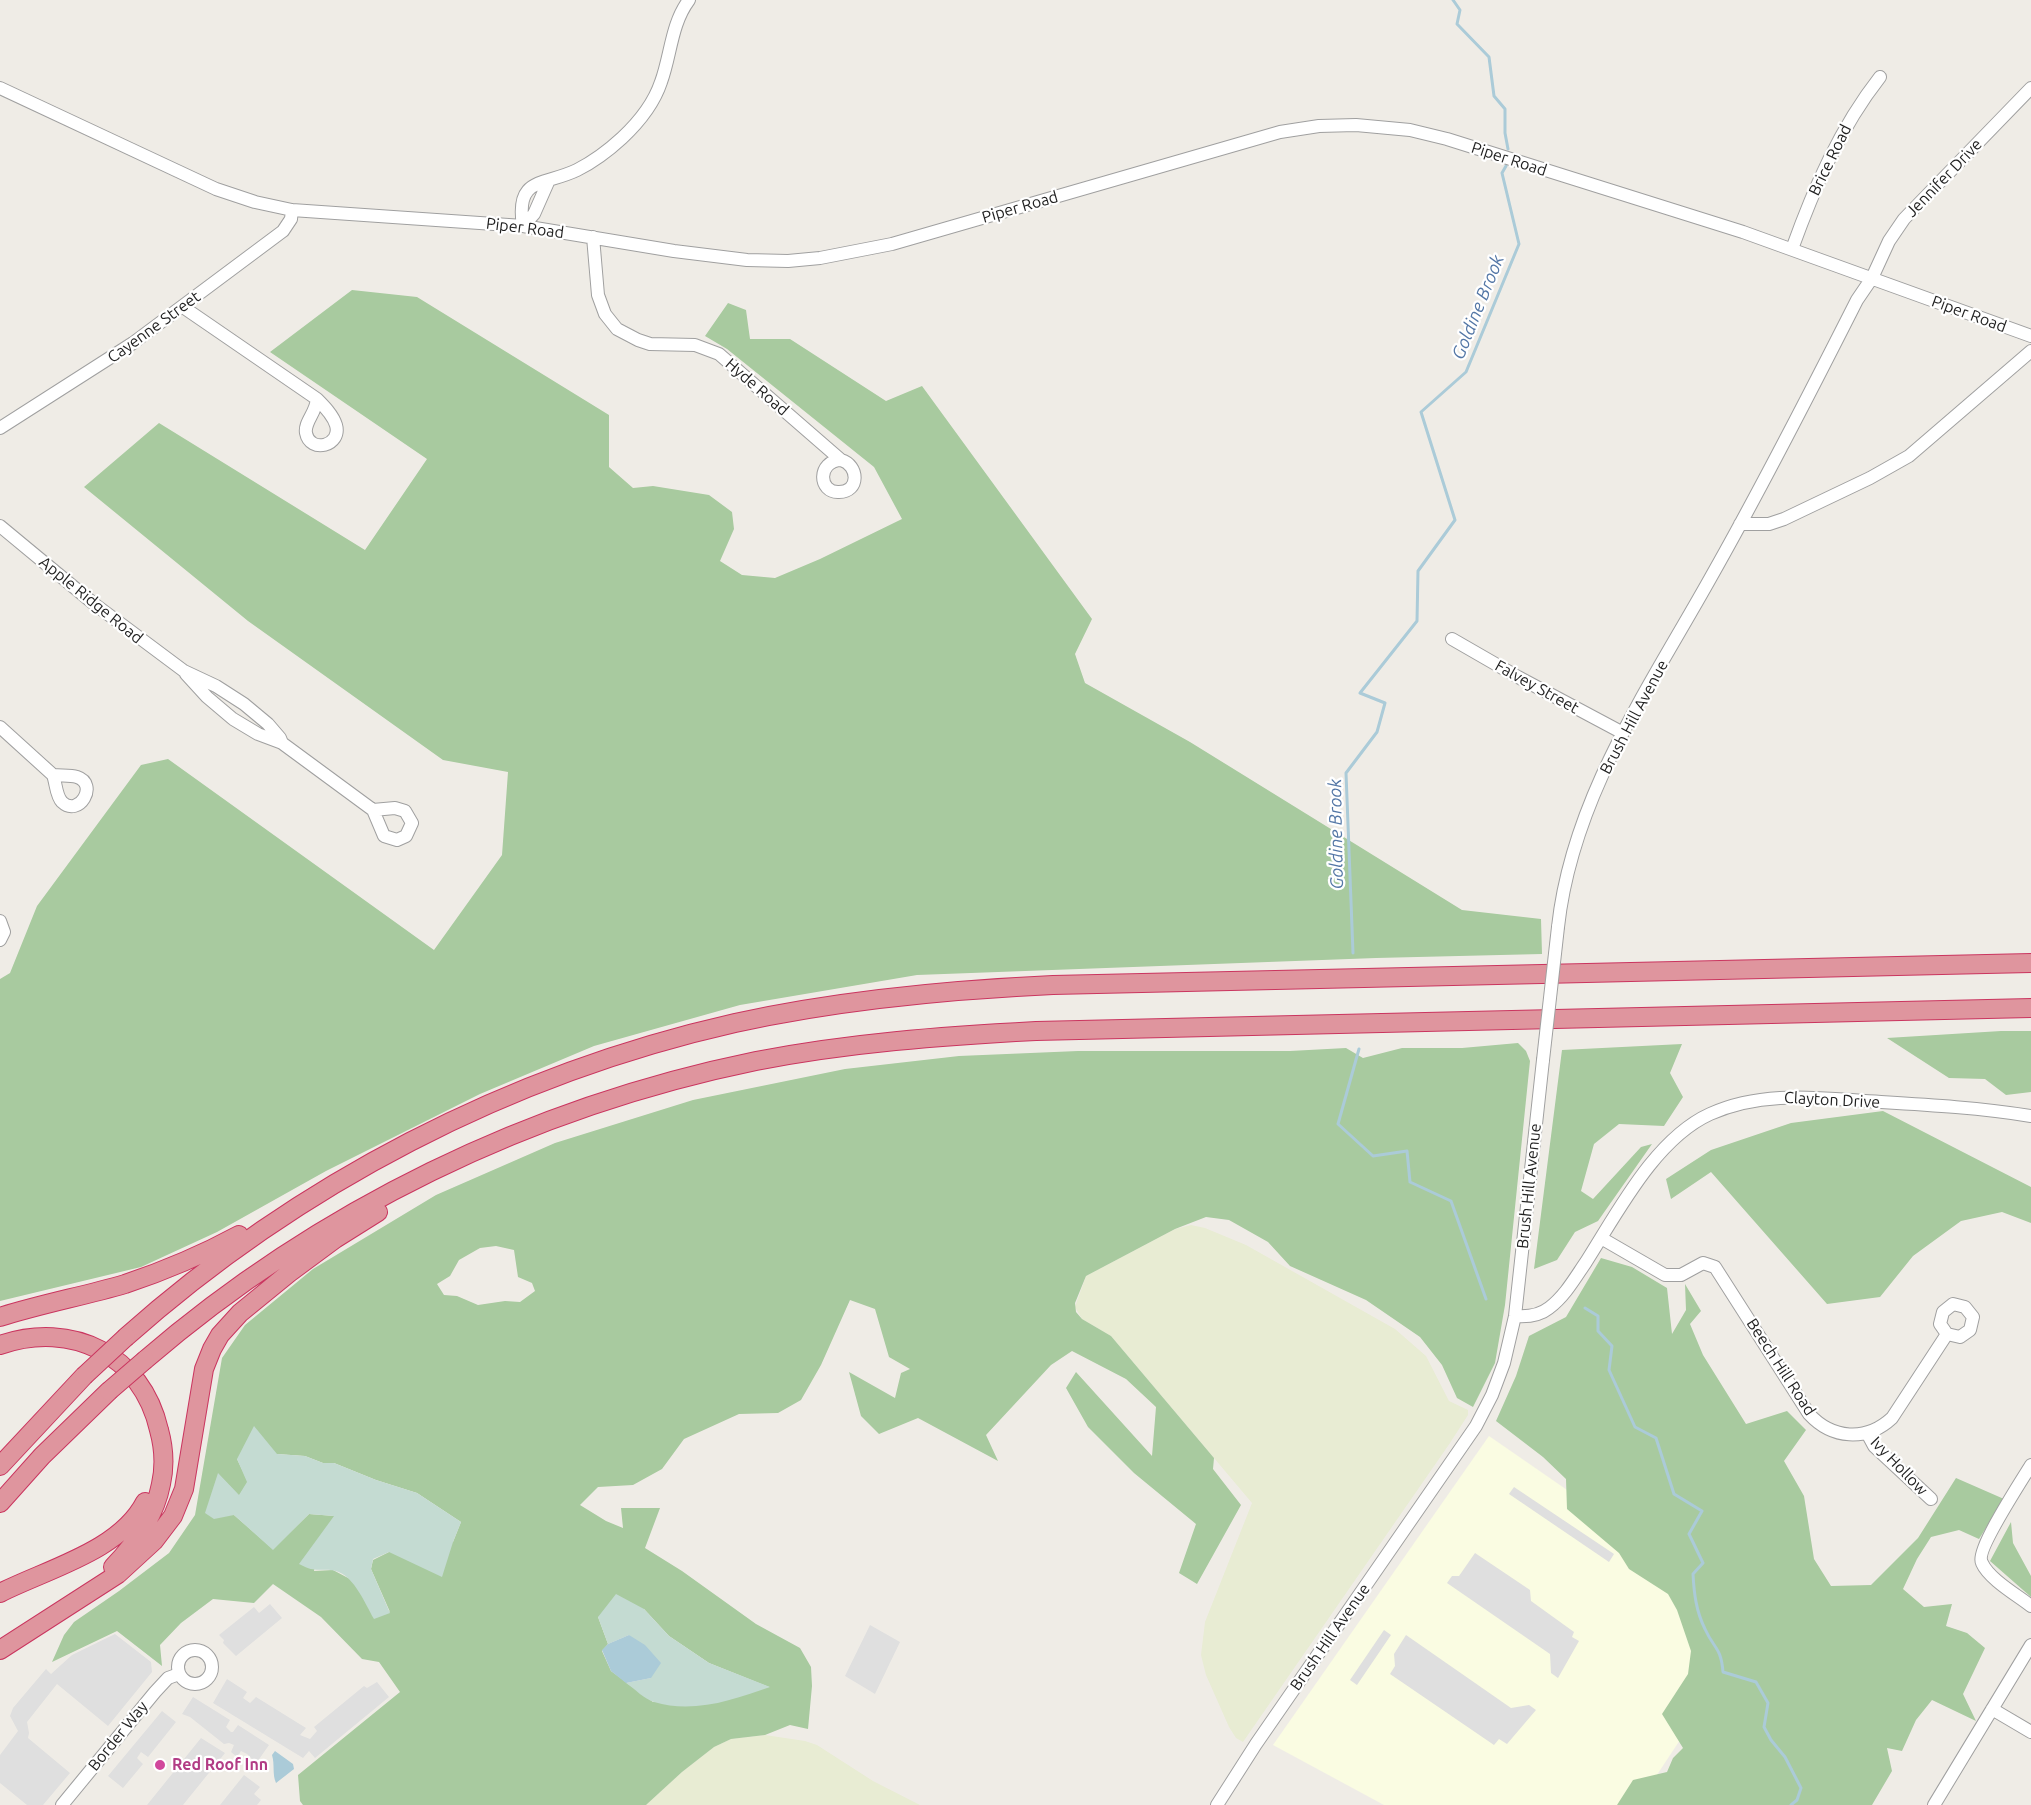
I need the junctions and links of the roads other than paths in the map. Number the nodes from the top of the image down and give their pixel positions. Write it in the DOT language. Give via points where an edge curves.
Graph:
graph roads {
  1 [pos="689,0"];
  2 [pos="1880,77"];
  3 [pos="0,88"];
  4 [pos="2031,88"];
  5 [pos="292,210"];
  6 [pos="523,226"];
  7 [pos="593,237"];
  8 [pos="1792,249"];
  9 [pos="1872,278"];
  10 [pos="183,307"];
  11 [pos="2031,336"];
  12 [pos="2031,351"];
  13 [pos="317,399"];
  14 [pos="0,428"];
  15 [pos="842,460"];
  16 [pos="1740,524"];
  17 [pos="0,526"];
  18 [pos="1452,639"];
  19 [pos="184,671"];
  20 [pos="244,704"];
  21 [pos="233,719"];
  22 [pos="0,727"];
  23 [pos="1623,733"];
  24 [pos="282,743"];
  25 [pos="53,775"];
  26 [pos="373,810"];
  27 [pos="0,921"];
  28 [pos="0,940"];
  29 [pos="2031,963"];
  30 [pos="2031,1008"];
  31 [pos="2031,1116"];
  32 [pos="456,1160"];
  33 [pos="338,1181"];
  34 [pos="1601,1238"];
  35 [pos="1515,1316"];
  36 [pos="0,1317"];
  37 [pos="1947,1334"];
  38 [pos="0,1346"];
  39 [pos="159,1430"];
  40 [pos="1867,1433"];
  41 [pos="0,1466"];
  42 [pos="2029,1473"];
  43 [pos="1931,1499"];
  44 [pos="0,1503"];
  45 [pos="0,1593"];
  46 [pos="2031,1606"];
  47 [pos="53,1616"];
  48 [pos="2031,1645"];
  49 [pos="0,1650"];
  50 [pos="179,1674"];
  51 [pos="1992,1709"];
  52 [pos="2031,1732"];
  53 [pos="1222,1803"];
  54 [pos="1940,1803"];
  55 [pos="62,1805"];
  1 -- 6 [label="street" via="679,17 660,87 642,115 620,140 592,161 575,171 536,183 524,197"];
  2 -- 8 [label="street, Brice Road" via="1829,159"];
  3 -- 5 [label="street, Piper Road" via="216,189"];
  4 -- 9 [label="street, Jennifer Drive" via="1904,219"];
  5 -- 6 [label="street, Piper Road"];
  5 -- 10 [label="street, Cayenne Street" via="283,231"];
  6 -- 7 [label="street, Piper Road"];
  7 -- 8 [label="street, Piper Road" via="747,260 835,256 900,242 1280,132 1356,125 1447,139"];
  7 -- 15 [label="street, Hyde Road" via="598,294 605,314 617,329 650,344 695,345 719,354"];
  8 -- 9 [label="street, Piper Road"];
  9 -- 11 [label="street, Piper Road"];
  9 -- 16 [label="street, Brush Hill Avenue"];
  10 -- 13 [label="street"];
  10 -- 14 [label="street, Cayenne Street" via="86,375"];
  12 -- 16 [label="street" via="1909,456 1784,519 1768,524"];
  16 -- 23 [label="street, Brush Hill Avenue"];
  17 -- 19 [label="street, Apple Ridge Road" via="108,615"];
  18 -- 23 [label="street, Falvey Street"];
  19 -- 20 [label="street, Apple Ridge Road"];
  19 -- 21 [label="street, Apple Ridge Road"];
  20 -- 21 [label="street"];
  20 -- 24 [label="street, Apple Ridge Road" via="268,724"];
  21 -- 24 [label="street, Apple Ridge Road"];
  22 -- 25 [label="street"];
  23 -- 35 [label="street, Brush Hill Avenue, bridge" via="1590,801 1565,878"];
  24 -- 26 [label="street, Apple Ridge Road"];
  27 -- 28 [label="street" via="4,932"];
  29 -- 33 [label="highway" via="1089,984 863,1000 735,1023 596,1062 464,1115"];
  30 -- 32 [label="highway" via="1120,1029 896,1040 768,1059 653,1086 552,1119"];
  31 -- 34 [label="street, Clayton Drive" via="1815,1097 1770,1098 1738,1104 1697,1121 1673,1139"];
  32 -- 44 [label="highway, bridge" via="301,1244 214,1304 109,1391"];
  32 -- 47 [label="highway" via="305,1260 229,1323 204,1369 188,1471 173,1516 133,1562"];
  33 -- 36 [label="highway" via="173,1267"];
  33 -- 41 [label="highway, bridge" via="218,1262 126,1337"];
  34 -- 35 [label="street, Clayton Drive" via="1556,1302 1540,1313"];
  34 -- 40 [label="street, Beech Hill Road" via="1662,1274 1678,1275 1703,1263 1713,1265 1812,1417 1835,1432"];
  35 -- 53 [label="street, Brush Hill Avenue" via="1498,1379 1476,1426"];
  37 -- 40 [label="street" via="1895,1415"];
  38 -- 39 [label="highway" via="21,1339 48,1337 68,1339 105,1352 128,1369 141,1386"];
  39 -- 45 [label="highway" via="154,1483 140,1512 124,1530 94,1550"];
  39 -- 47 [label="highway" via="163,1476 145,1525 106,1574"];
  40 -- 43 [label="street, Ivy Hollow" via="1874,1446"];
  42 -- 46 [label="street" via="1990,1534 1981,1552 1981,1563"];
  47 -- 49 [label="highway"];
  48 -- 51 [label="street"];
  50 -- 55 [label="street, Border Way" via="168,1678 155,1692"];
  51 -- 52 [label="street"];
  51 -- 54 [label="street"];
}
